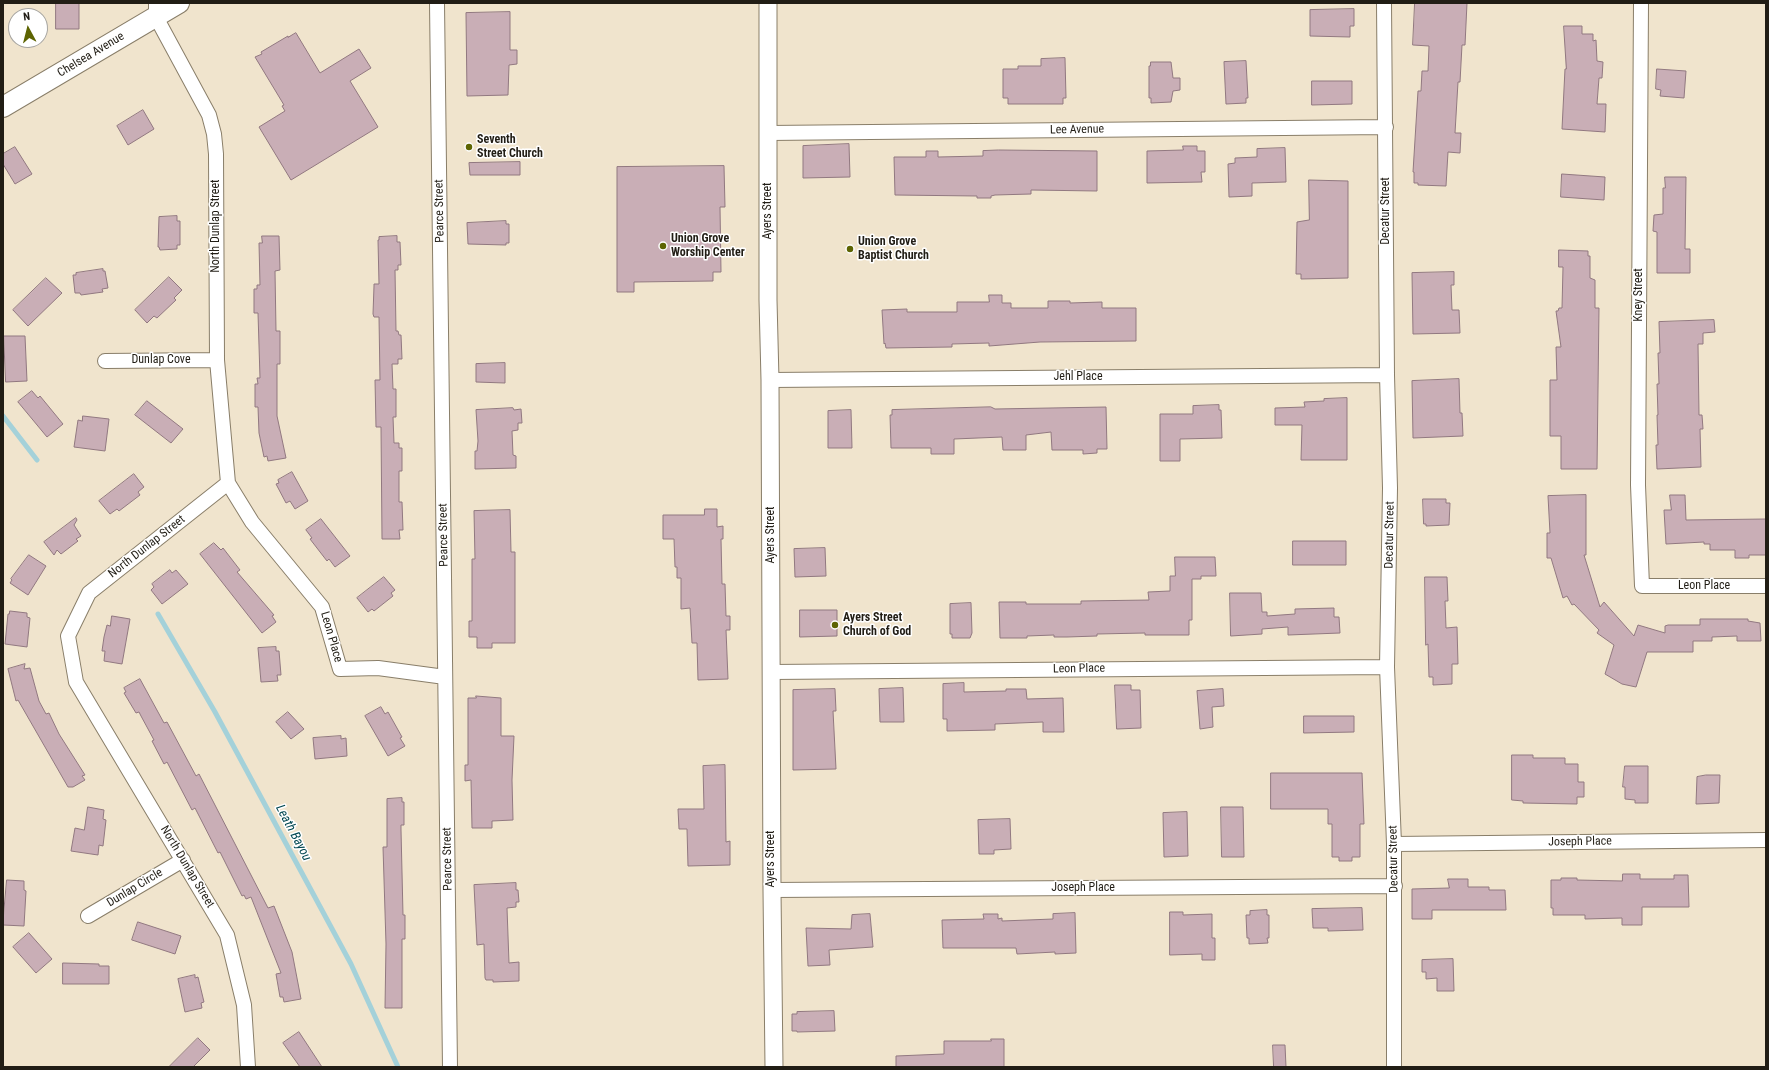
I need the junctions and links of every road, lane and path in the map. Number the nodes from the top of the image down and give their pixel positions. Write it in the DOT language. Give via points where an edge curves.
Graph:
graph roads {
  1 [pos="179,3"];
  2 [pos="437,3"];
  3 [pos="768,3"];
  4 [pos="1384,3"];
  5 [pos="1641,3"];
  6 [pos="156,10"];
  7 [pos="3,107"];
  8 [pos="1386,127"];
  9 [pos="768,134"];
  10 [pos="217,360"];
  11 [pos="105,361"];
  12 [pos="1387,375"];
  13 [pos="770,380"];
  14 [pos="228,483"];
  15 [pos="1642,586"];
  16 [pos="1766,586"];
  17 [pos="1388,667"];
  18 [pos="771,672"];
  19 [pos="446,677"];
  20 [pos="1766,840"];
  21 [pos="1394,844"];
  22 [pos="183,860"];
  23 [pos="1394,886"];
  24 [pos="772,890"];
  25 [pos="88,916"];
  26 [pos="248,1067"];
  27 [pos="450,1067"];
  28 [pos="774,1067"];
  29 [pos="1394,1067"];
  1 -- 6 [label="main road, Chelsea Avenue"];
  2 -- 19 [label="street, Pearce Street"];
  3 -- 9 [label="street, Ayers Street"];
  4 -- 8 [label="street, Decatur Street"];
  5 -- 15 [label="street, Kney Street" via="1638,485"];
  6 -- 7 [label="main road, Chelsea Avenue"];
  6 -- 10 [label="street, North Dunlap Street" via="208,115 214,134"];
  8 -- 9 [label="street, Lee Avenue"];
  8 -- 12 [label="street, Decatur Street"];
  9 -- 13 [label="street, Ayers Street"];
  10 -- 11 [label="street, Dunlap Cove"];
  10 -- 14 [label="street, North Dunlap Street"];
  12 -- 13 [label="street, Jehl Place"];
  12 -- 17 [label="street, Decatur Street" via="1390,488"];
  13 -- 18 [label="street, Ayers Street"];
  14 -- 19 [label="street, Leon Place" via="252,522 322,607 340,669 378,668"];
  14 -- 22 [label="street, North Dunlap Street" via="89,593 68,636 76,682"];
  15 -- 16 [label="street, Leon Place"];
  17 -- 18 [label="street, Leon Place"];
  17 -- 21 [label="street, Decatur Street"];
  18 -- 24 [label="street, Ayers Street"];
  19 -- 27 [label="street, Pearce Street"];
  20 -- 21 [label="street, Joseph Place"];
  21 -- 23 [label="street, Decatur Street"];
  22 -- 25 [label="street, Dunlap Circle"];
  22 -- 26 [label="street, North Dunlap Street" via="227,935 244,1005"];
  23 -- 24 [label="street, Joseph Place"];
  23 -- 29 [label="street, Decatur Street"];
  24 -- 28 [label="street, Ayers Street"];
}
